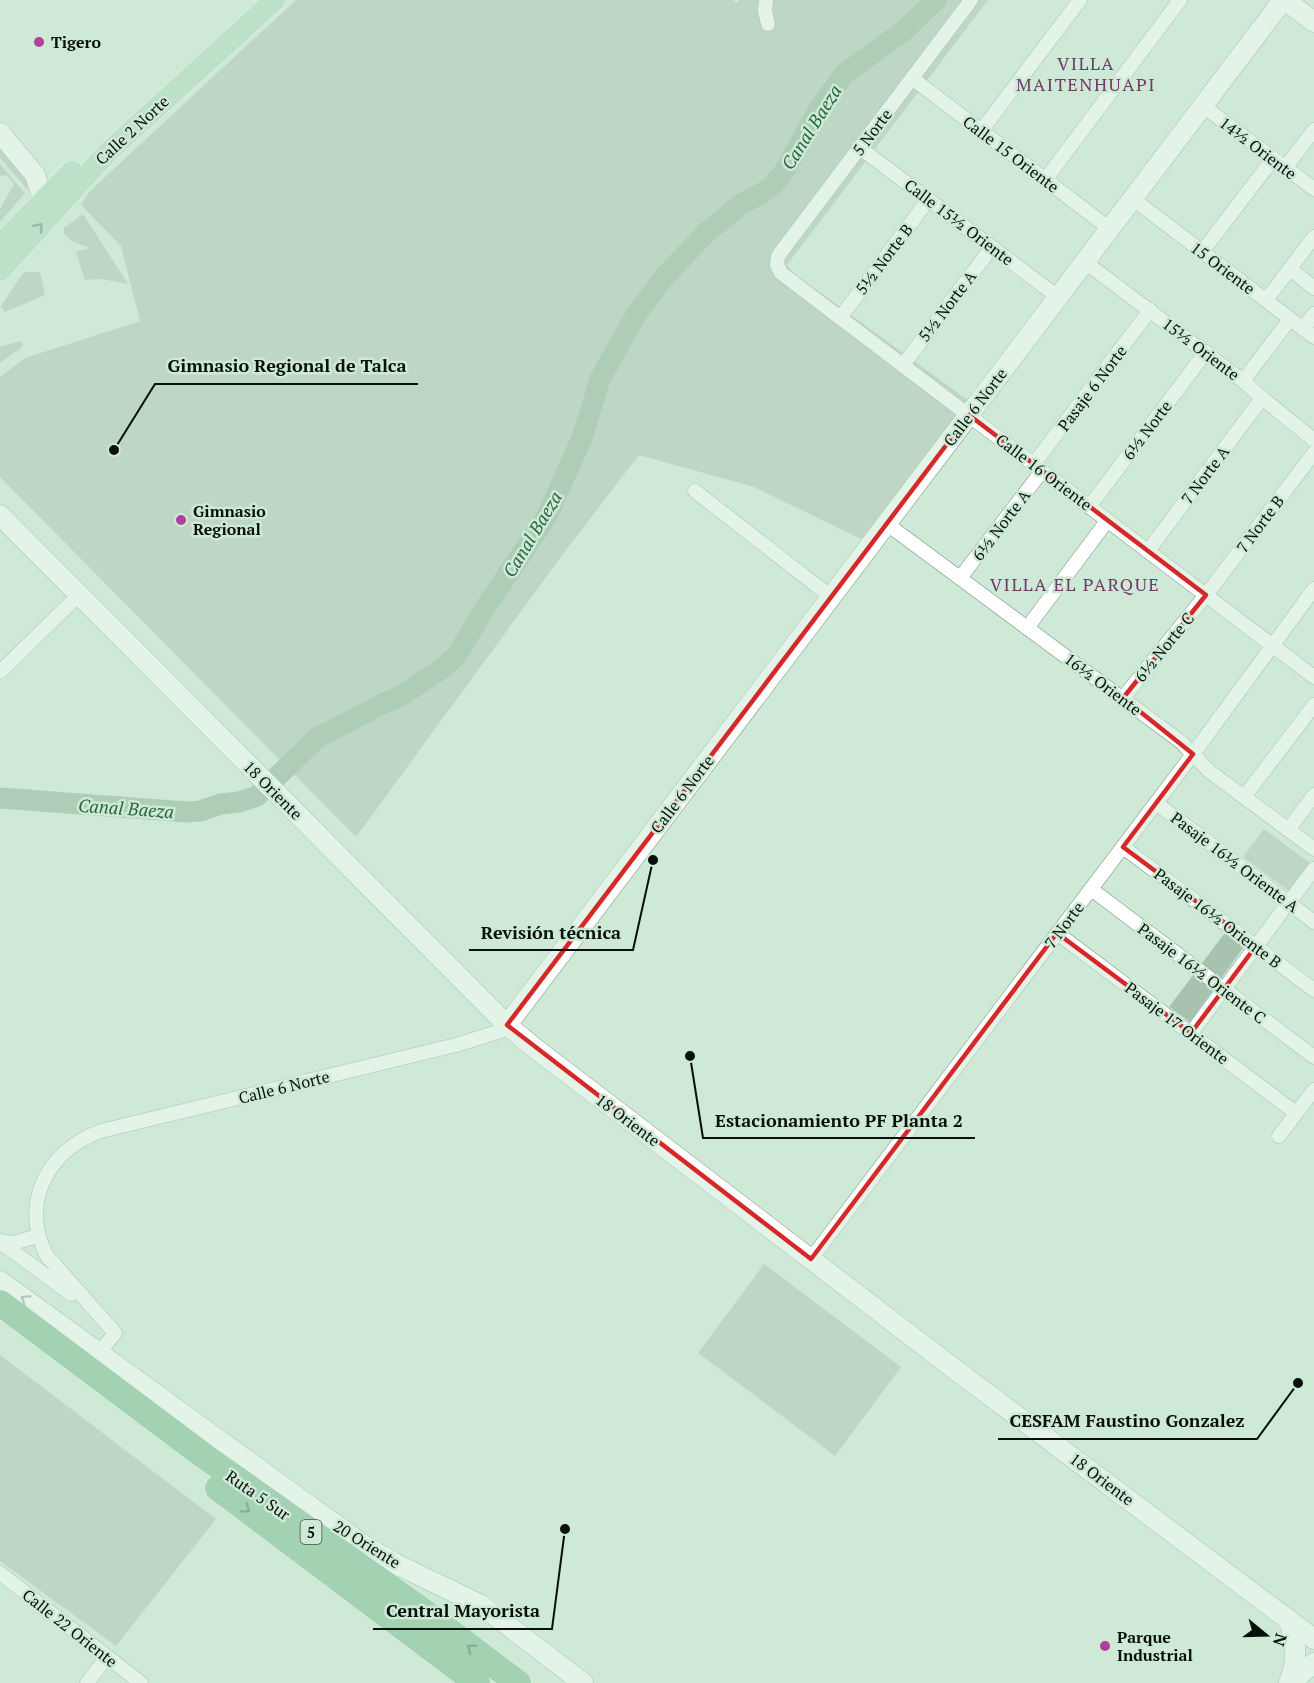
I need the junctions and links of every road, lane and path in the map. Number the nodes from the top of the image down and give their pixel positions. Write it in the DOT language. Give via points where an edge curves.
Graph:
graph roads {
  1 [pos="254,0"];
  2 [pos="274,0"];
  3 [pos="766,0"];
  4 [pos="971,0"];
  5 [pos="1080,0"];
  6 [pos="1180,0"];
  7 [pos="1284,0"];
  8 [pos="1313,19"];
  9 [pos="768,24"];
  10 [pos="912,78"];
  11 [pos="1203,106"];
  12 [pos="1314,130"];
  13 [pos="981,131"];
  14 [pos="0,133"];
  15 [pos="860,148"];
  16 [pos="1273,159"];
  17 [pos="1285,168"];
  18 [pos="1045,180"];
  19 [pos="1314,189"];
  20 [pos="43,199"];
  21 [pos="1133,199"];
  22 [pos="928,200"];
  23 [pos="1110,229"];
  24 [pos="1314,237"];
  25 [pos="0,245"];
  26 [pos="992,247"];
  27 [pos="1202,252"];
  28 [pos="1085,261"];
  29 [pos="777,265"];
  30 [pos="1290,269"];
  31 [pos="0,271"];
  32 [pos="1314,288"];
  33 [pos="1058,297"];
  34 [pos="1266,300"];
  35 [pos="1150,310"];
  36 [pos="1314,314"];
  37 [pos="840,318"];
  38 [pos="1290,319"];
  39 [pos="1308,333"];
  40 [pos="1206,352"];
  41 [pos="903,365"];
  42 [pos="1243,381"];
  43 [pos="1262,398"];
  44 [pos="969,415"];
  45 [pos="1314,440"];
  46 [pos="1314,453"];
  47 [pos="1038,468"];
  48 [pos="695,491"];
  49 [pos="1089,507"];
  50 [pos="3,520"];
  51 [pos="1107,521"];
  52 [pos="886,524"];
  53 [pos="1148,551"];
  54 [pos="960,578"];
  55 [pos="1314,589"];
  56 [pos="79,595"];
  57 [pos="1206,595"];
  58 [pos="831,597"];
  59 [pos="1027,628"];
  60 [pos="1271,645"];
  61 [pos="0,672"];
  62 [pos="1314,677"];
  63 [pos="1123,698"];
  64 [pos="1314,705"];
  65 [pos="1193,754"];
  66 [pos="1314,795"];
  67 [pos="1244,797"];
  68 [pos="1156,802"];
  69 [pos="1288,830"];
  70 [pos="1123,847"];
  71 [pos="1314,849"];
  72 [pos="1314,869"];
  73 [pos="1091,889"];
  74 [pos="1288,903"];
  75 [pos="1314,922"];
  76 [pos="1058,933"];
  77 [pos="1256,946"];
  78 [pos="1223,989"];
  79 [pos="1314,990"];
  80 [pos="507,1024"];
  81 [pos="1191,1033"];
  82 [pos="1314,1058"];
  83 [pos="1312,1096"];
  84 [pos="1296,1113"];
  85 [pos="1279,1136"];
  86 [pos="38,1236"];
  87 [pos="0,1242"];
  88 [pos="812,1259"];
  89 [pos="0,1281"];
  90 [pos="0,1303"];
  91 [pos="95,1311"];
  92 [pos="0,1323"];
  93 [pos="99,1353"];
  94 [pos="0,1574"];
  95 [pos="1288,1619"];
  96 [pos="1314,1639"];
  97 [pos="107,1657"];
  98 [pos="1314,1663"];
  99 [pos="87,1683"];
  100 [pos="141,1683"];
  101 [pos="477,1683"];
  102 [pos="518,1683"];
  103 [pos="584,1683"];
  104 [pos="1290,1683"];
  1 -- 20 [label="main road, Calle 2 Norte"];
  31 -- 2 [label="main road, Calle 2 Norte, one-way" via="108,152"];
  3 -- 9 [label="street"];
  4 -- 10 [label="street, 5 Norte"];
  5 -- 13 [label="street"];
  6 -- 18 [label="street"];
  7 -- 8 [label="street"];
  7 -- 11 [label="street, Calle 6 Norte"];
  10 -- 13 [label="street, Calle 15 Oriente"];
  10 -- 15 [label="street, 5 Norte"];
  11 -- 16 [label="street, 14½ Oriente"];
  11 -- 21 [label="street, Calle 6 Norte"];
  12 -- 17 [label="street"];
  13 -- 18 [label="street, Calle 15 Oriente"];
  14 -- 20 [label="street" via="35,175"];
  15 -- 22 [label="street, Calle 15½ Oriente"];
  15 -- 29 [label="street, 5 Norte" via="778,256"];
  16 -- 17 [label="street, 14½ Oriente"];
  16 -- 27 [label="street"];
  17 -- 19 [label="street, 14½ Oriente"];
  18 -- 23 [label="street, Calle 15 Oriente"];
  20 -- 25 [label="main road, Calle 2 Norte"];
  21 -- 23 [label="street, Calle 6 Norte"];
  21 -- 27 [label="street, 15 Oriente"];
  22 -- 26 [label="street, Calle 15½ Oriente"];
  22 -- 37 [label="street, 5½ Norte B"];
  23 -- 28 [label="street, Calle 6 Norte"];
  24 -- 30 [label="street"];
  26 -- 33 [label="street, Calle 15½ Oriente"];
  26 -- 41 [label="street, 5½ Norte A"];
  27 -- 34 [label="street, 15 Oriente"];
  28 -- 33 [label="street, Calle 6 Norte"];
  28 -- 35 [label="street, 15½ Oriente"];
  29 -- 37 [label="street, Calle 16 Oriente" via="781,273"];
  30 -- 32 [label="street"];
  30 -- 34 [label="street"];
  33 -- 44 [label="street, Calle 6 Norte"];
  34 -- 38 [label="street, 15 Oriente"];
  35 -- 40 [label="street, 15½ Oriente"];
  35 -- 47 [label="street, Pasaje 6 Norte"];
  36 -- 39 [label="street"];
  37 -- 41 [label="street, Calle 16 Oriente"];
  38 -- 39 [label="street, 15 Oriente"];
  38 -- 42 [label="street"];
  40 -- 42 [label="street, 15½ Oriente"];
  40 -- 49 [label="street, 6½ Norte"];
  41 -- 44 [label="street, Calle 16 Oriente"];
  42 -- 43 [label="street, 15½ Oriente"];
  43 -- 45 [label="street, 15½ Oriente"];
  43 -- 53 [label="street, 7 Norte A"];
  44 -- 47 [label="street, Calle 16 Oriente"];
  44 -- 52 [label="street, Calle 6 Norte"];
  46 -- 57 [label="street, 7 Norte B"];
  47 -- 49 [label="street, Calle 16 Oriente"];
  47 -- 54 [label="street, 6½ Norte A"];
  48 -- 58 [label="street"];
  49 -- 51 [label="street, Calle 16 Oriente"];
  50 -- 56 [label="street, 18 Oriente"];
  51 -- 53 [label="street, Calle 16 Oriente"];
  51 -- 59 [label="street"];
  52 -- 54 [label="street, 16½ Oriente"];
  52 -- 58 [label="street, Calle 6 Norte"];
  53 -- 57 [label="street, Calle 16 Oriente"];
  54 -- 59 [label="street, 16½ Oriente"];
  55 -- 60 [label="street, 7 Norte"];
  56 -- 61 [label="street"];
  56 -- 80 [label="street, 18 Oriente"];
  57 -- 60 [label="street, Calle 16 Oriente"];
  57 -- 63 [label="street, 6½ Norte C"];
  58 -- 80 [label="street, Calle 6 Norte"];
  59 -- 63 [label="street, 16½ Oriente"];
  60 -- 62 [label="street, Calle 16 Oriente"];
  60 -- 65 [label="street, 7 Norte"];
  63 -- 65 [label="street, 16½ Oriente"];
  64 -- 67 [label="street"];
  65 -- 67 [label="street, 16½ Oriente"];
  65 -- 68 [label="street, 7 Norte"];
  66 -- 69 [label="street"];
  67 -- 69 [label="street, 16½ Oriente"];
  68 -- 70 [label="street, 7 Norte"];
  68 -- 74 [label="street, Pasaje 16½ Oriente A"];
  69 -- 71 [label="street, 16½ Oriente"];
  70 -- 73 [label="street, 7 Norte"];
  70 -- 77 [label="street, Pasaje 16½ Oriente B"];
  72 -- 74 [label="street"];
  73 -- 76 [label="street, 7 Norte"];
  73 -- 78 [label="street, Pasaje 16½ Oriente C"];
  74 -- 75 [label="street, Pasaje 16½ Oriente A"];
  74 -- 77 [label="street"];
  76 -- 81 [label="street, Pasaje 17 Oriente"];
  76 -- 88 [label="street, 7 Norte"];
  77 -- 78 [label="street"];
  77 -- 79 [label="street, Pasaje 16½ Oriente B"];
  78 -- 81 [label="street"];
  78 -- 82 [label="street, Pasaje 16½ Oriente C"];
  80 -- 86 [label="street, Calle 6 Norte" via="494,1034 456,1045 85,1137 58,1158 44,1180 37,1203"];
  80 -- 88 [label="street, 18 Oriente" via="546,1058"];
  81 -- 84 [label="street, Pasaje 17 Oriente"];
  83 -- 84 [label="street"];
  84 -- 85 [label="street"];
  86 -- 87 [label="street" via="13,1243"];
  86 -- 91 [label="street, Calle 6 Norte" via="47,1256"];
  87 -- 91 [label="street"];
  88 -- 95 [label="street, 18 Oriente"];
  93 -- 89 [label="street, 20 Oriente, one-way"];
  102 -- 90 [label="highway, Ruta 5 Sur / 5, one-way"];
  91 -- 93 [label="street, Calle 6 Norte" via="115,1333"];
  92 -- 101 [label="highway, Ruta 5 Sur / 5, one-way"];
  93 -- 103 [label="street, 20 Oriente" via="365,1546 481,1605"];
  94 -- 97 [label="street, Calle 22 Oriente"];
  95 -- 96 [label="street, 18 Oriente"];
  95 -- 104 [label="street" via="1296,1653"];
  97 -- 99 [label="street"];
  97 -- 100 [label="street, Calle 22 Oriente"];
  98 -- 104 [label="street"];
}
